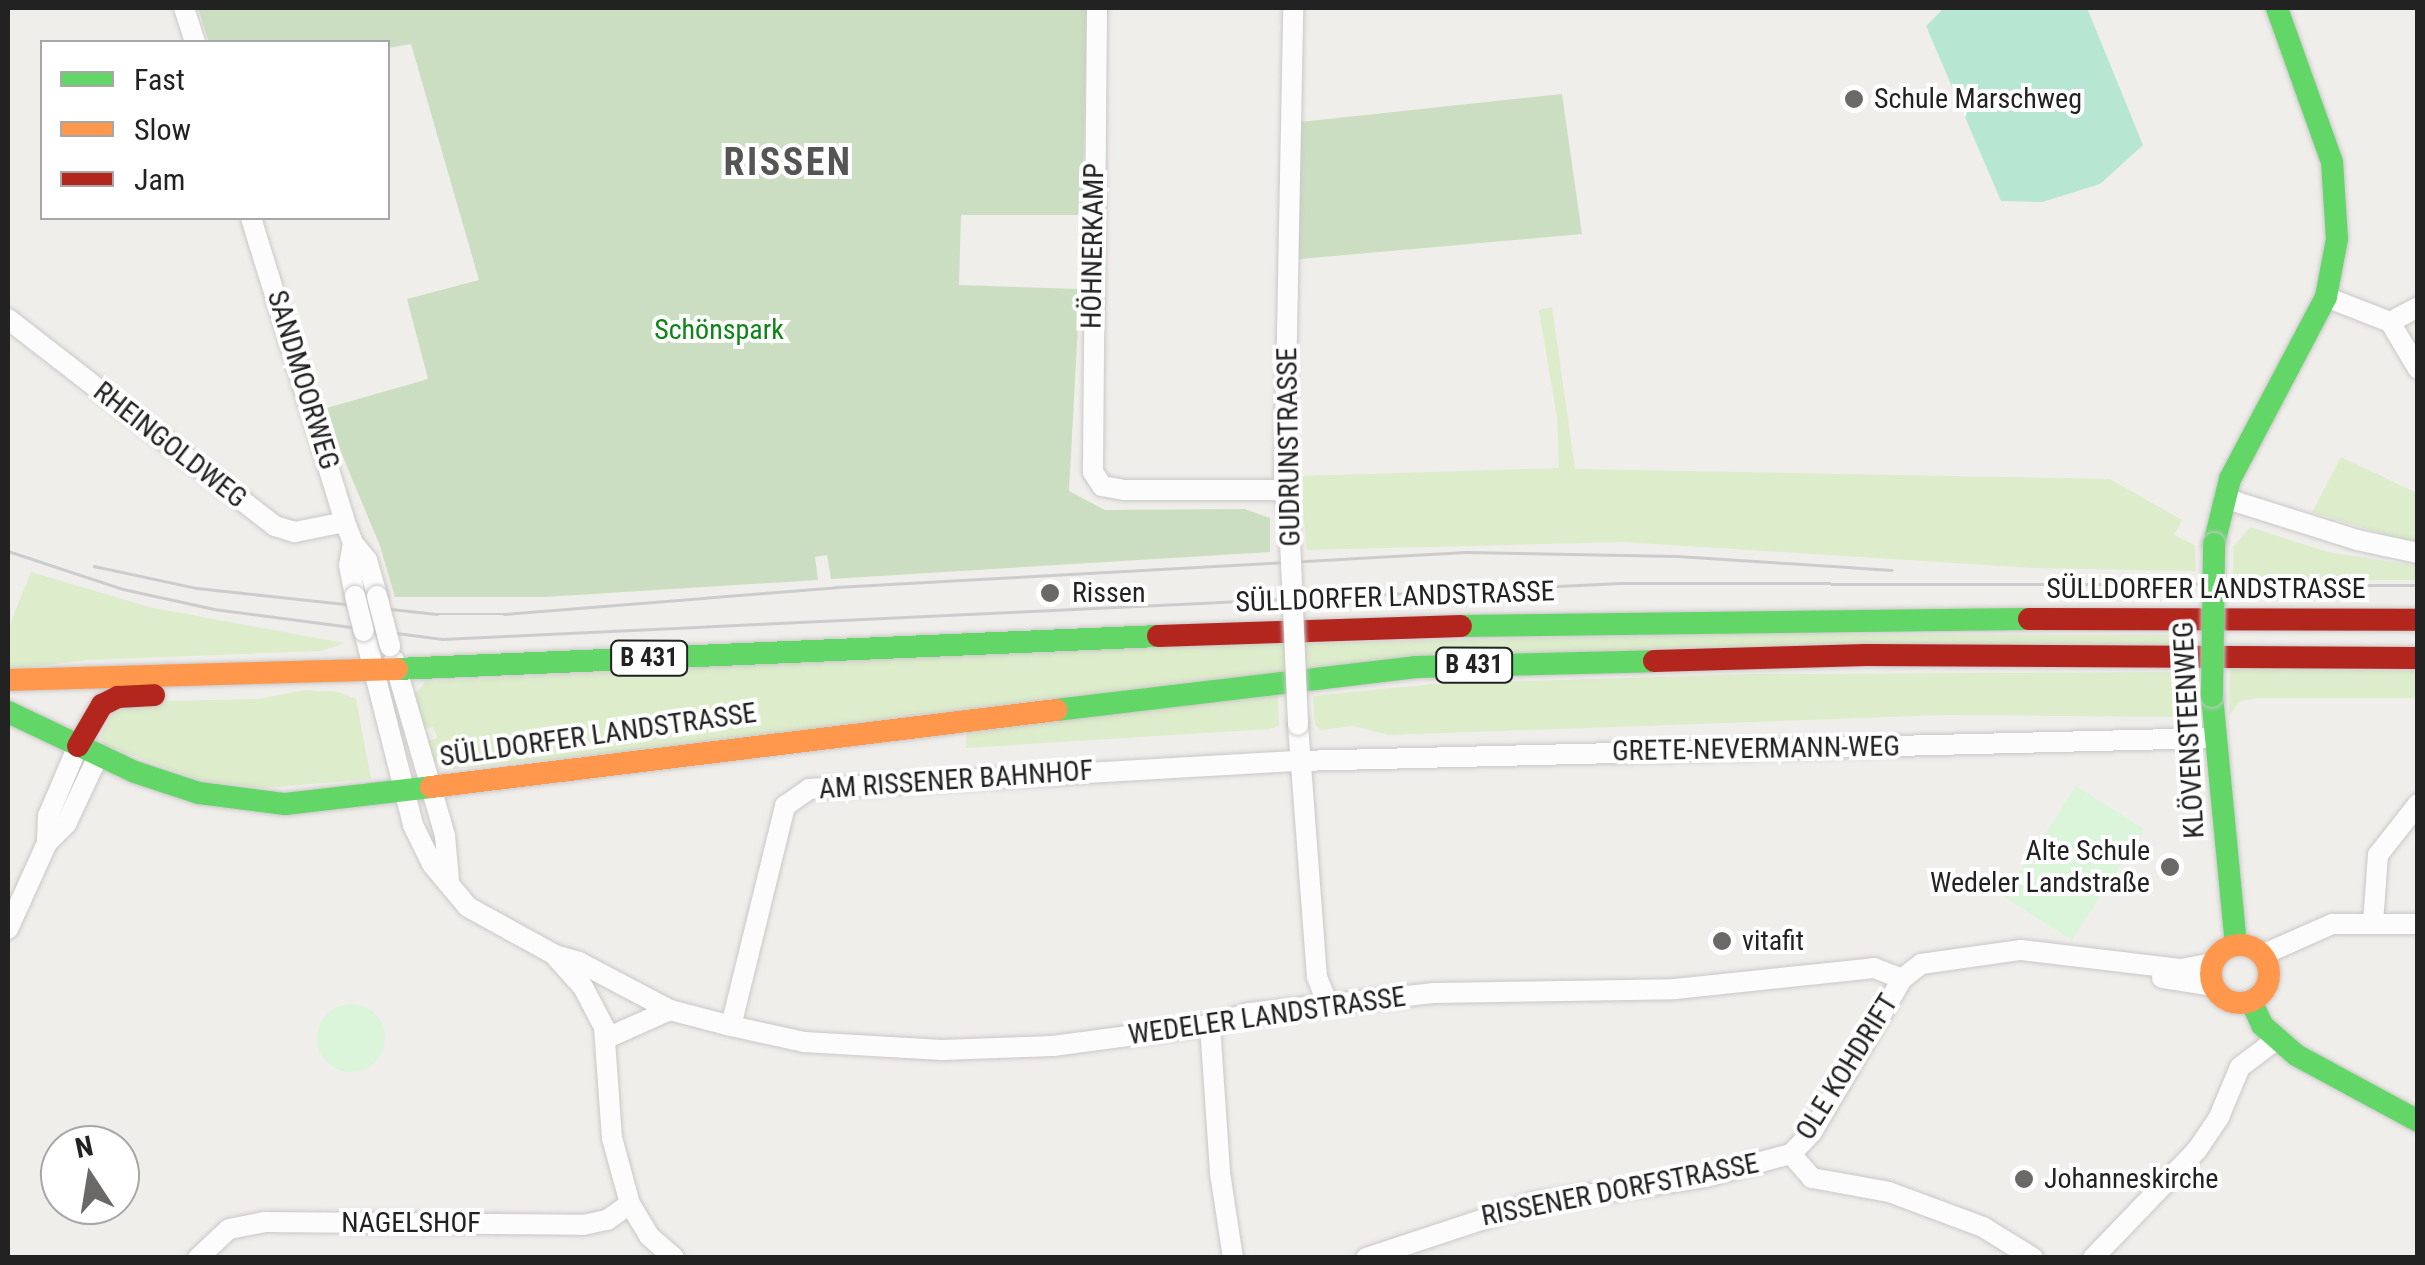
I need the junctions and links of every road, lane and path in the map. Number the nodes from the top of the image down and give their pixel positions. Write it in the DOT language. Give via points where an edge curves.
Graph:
graph roads {
  1 [pos="184,8"];
  2 [pos="1097,8"];
  3 [pos="1293,8"];
  4 [pos="2277,8"];
  5 [pos="194,40"];
  6 [pos="252,220"];
  7 [pos="2326,297"];
  8 [pos="2418,307"];
  9 [pos="8,320"];
  10 [pos="2390,322"];
  11 [pos="2418,369"];
  12 [pos="1284,490"];
  13 [pos="2224,498"];
  14 [pos="349,532"];
  15 [pos="2418,553"];
  16 [pos="366,596"];
  17 [pos="2418,620"];
  18 [pos="2418,658"];
  19 [pos="386,670"];
  20 [pos="324,672"];
  21 [pos="8,680"];
  22 [pos="8,712"];
  23 [pos="2214,738"];
  24 [pos="88,751"];
  25 [pos="1298,761"];
  26 [pos="432,788"];
  27 [pos="402,792"];
  28 [pos="2418,804"];
  29 [pos="448,880"];
  30 [pos="2373,922"];
  31 [pos="2418,924"];
  32 [pos="8,929"];
  33 [pos="2236,945"];
  34 [pos="2262,955"];
  35 [pos="555,956"];
  36 [pos="2213,974"];
  37 [pos="1902,980"];
  38 [pos="2251,1000"];
  39 [pos="1328,1004"];
  40 [pos="670,1010"];
  41 [pos="1210,1025"];
  42 [pos="731,1026"];
  43 [pos="607,1038"];
  44 [pos="2276,1040"];
  45 [pos="2418,1121"];
  46 [pos="1792,1154"];
  47 [pos="630,1204"];
  48 [pos="198,1258"];
  49 [pos="674,1258"];
  50 [pos="1234,1258"];
  51 [pos="1366,1258"];
  52 [pos="2033,1258"];
  53 [pos="2093,1258"];
  1 -- 5 [label="street"];
  2 -- 12 [label="street, HÖHNERKAMP" via="1090,460 1098,483 1124,490"];
  3 -- 12 [label="street, GUDRUNSTRASSE"];
  4 -- 7 [label="main road, KLÖVENSTEENWEG" via="2332,162 2337,239"];
  6 -- 14 [label="street, SANDMOORWEG"];
  7 -- 10 [label="street"];
  7 -- 13 [label="main road, KLÖVENSTEENWEG"];
  8 -- 10 [label="street"];
  9 -- 14 [label="street, RHEINGOLDWEG" via="275,526"];
  10 -- 11 [label="street"];
  12 -- 25 [label="street, GUDRUNSTRASSE, bridge"];
  13 -- 15 [label="street"];
  13 -- 23 [label="main road, KLÖVENSTEENWEG, bridge" via="2214,544"];
  14 -- 16 [label="street, SANDMOORWEG" via="348,565"];
  16 -- 19 [label="street, SANDMOORWEG, bridge" via="368,644"];
  16 -- 19 [label="street, SANDMOORWEG, bridge" via="390,646"];
  17 -- 19 [label="main road, SÜLLDORFER LANDSTRASSE / B 431" via="1864,618 1340,628"];
  18 -- 26 [label="main road, SÜLLDORFER LANDSTRASSE / B 431" via="1866,655 1416,667"];
  19 -- 20 [label="main road, B 431"];
  19 -- 26 [label="street"];
  19 -- 27 [label="street, WEDELER LANDSTRASSE"];
  20 -- 21 [label="main road, B 431"];
  20 -- 24 [label="main road" via="256,690 118,698 96,711"];
  22 -- 24 [label="main road, B 431"];
  23 -- 25 [label="street, GRETE-NEVERMANN-WEG"];
  23 -- 33 [label="main road, KLÖVENSTEENWEG"];
  24 -- 27 [label="main road, B 431" via="169,784 246,800 317,802"];
  24 -- 32 [label="street" via="66,824 47,842"];
  25 -- 39 [label="street, GUDRUNSTRASSE" via="1317,976"];
  25 -- 42 [label="street, AM RISSENER BAHNHOF" via="843,784 798,793 782,816"];
  26 -- 27 [label="main road, SÜLLDORFER LANDSTRASSE / B 431"];
  26 -- 29 [label="street" via="450,861"];
  27 -- 29 [label="street, WEDELER LANDSTRASSE" via="421,844"];
  28 -- 30 [label="street" via="2378,855"];
  29 -- 35 [label="street, WEDELER LANDSTRASSE" via="468,907"];
  30 -- 31 [label="street"];
  30 -- 34 [label="street" via="2318,927"];
  33 -- 34 [label="main road"];
  33 -- 36 [label="main road" via="2218,954"];
  34 -- 38 [label="main road" via="2269,975"];
  35 -- 40 [label="street, WEDELER LANDSTRASSE"];
  35 -- 43 [label="street" via="592,1001"];
  36 -- 37 [label="street" via="2001,951 1927,962"];
  36 -- 38 [label="main road" via="2225,999"];
  37 -- 39 [label="street, WEDELER LANDSTRASSE" via="1874,968 1675,989 1434,994"];
  37 -- 46 [label="street, OLE KOHDRIFT" via="1812,1132"];
  38 -- 44 [label="main road"];
  39 -- 41 [label="street, WEDELER LANDSTRASSE"];
  40 -- 42 [label="street, WEDELER LANDSTRASSE"];
  40 -- 43 [label="street"];
  41 -- 42 [label="street, WEDELER LANDSTRASSE" via="1052,1046 942,1050 804,1042"];
  41 -- 50 [label="street" via="1220,1173"];
  43 -- 47 [label="street" via="612,1138"];
  44 -- 45 [label="main road"];
  44 -- 53 [label="street" via="2240,1066 2197,1150"];
  46 -- 51 [label="street, RISSENER DORFSTRASSE" via="1704,1177 1532,1203"];
  46 -- 52 [label="street, RISSENER DORFSTRASSE" via="1812,1178 1889,1192 1983,1227"];
  47 -- 48 [label="street, NAGELSHOF" via="583,1225 264,1222 229,1230"];
  47 -- 49 [label="street" via="649,1236"];
}
